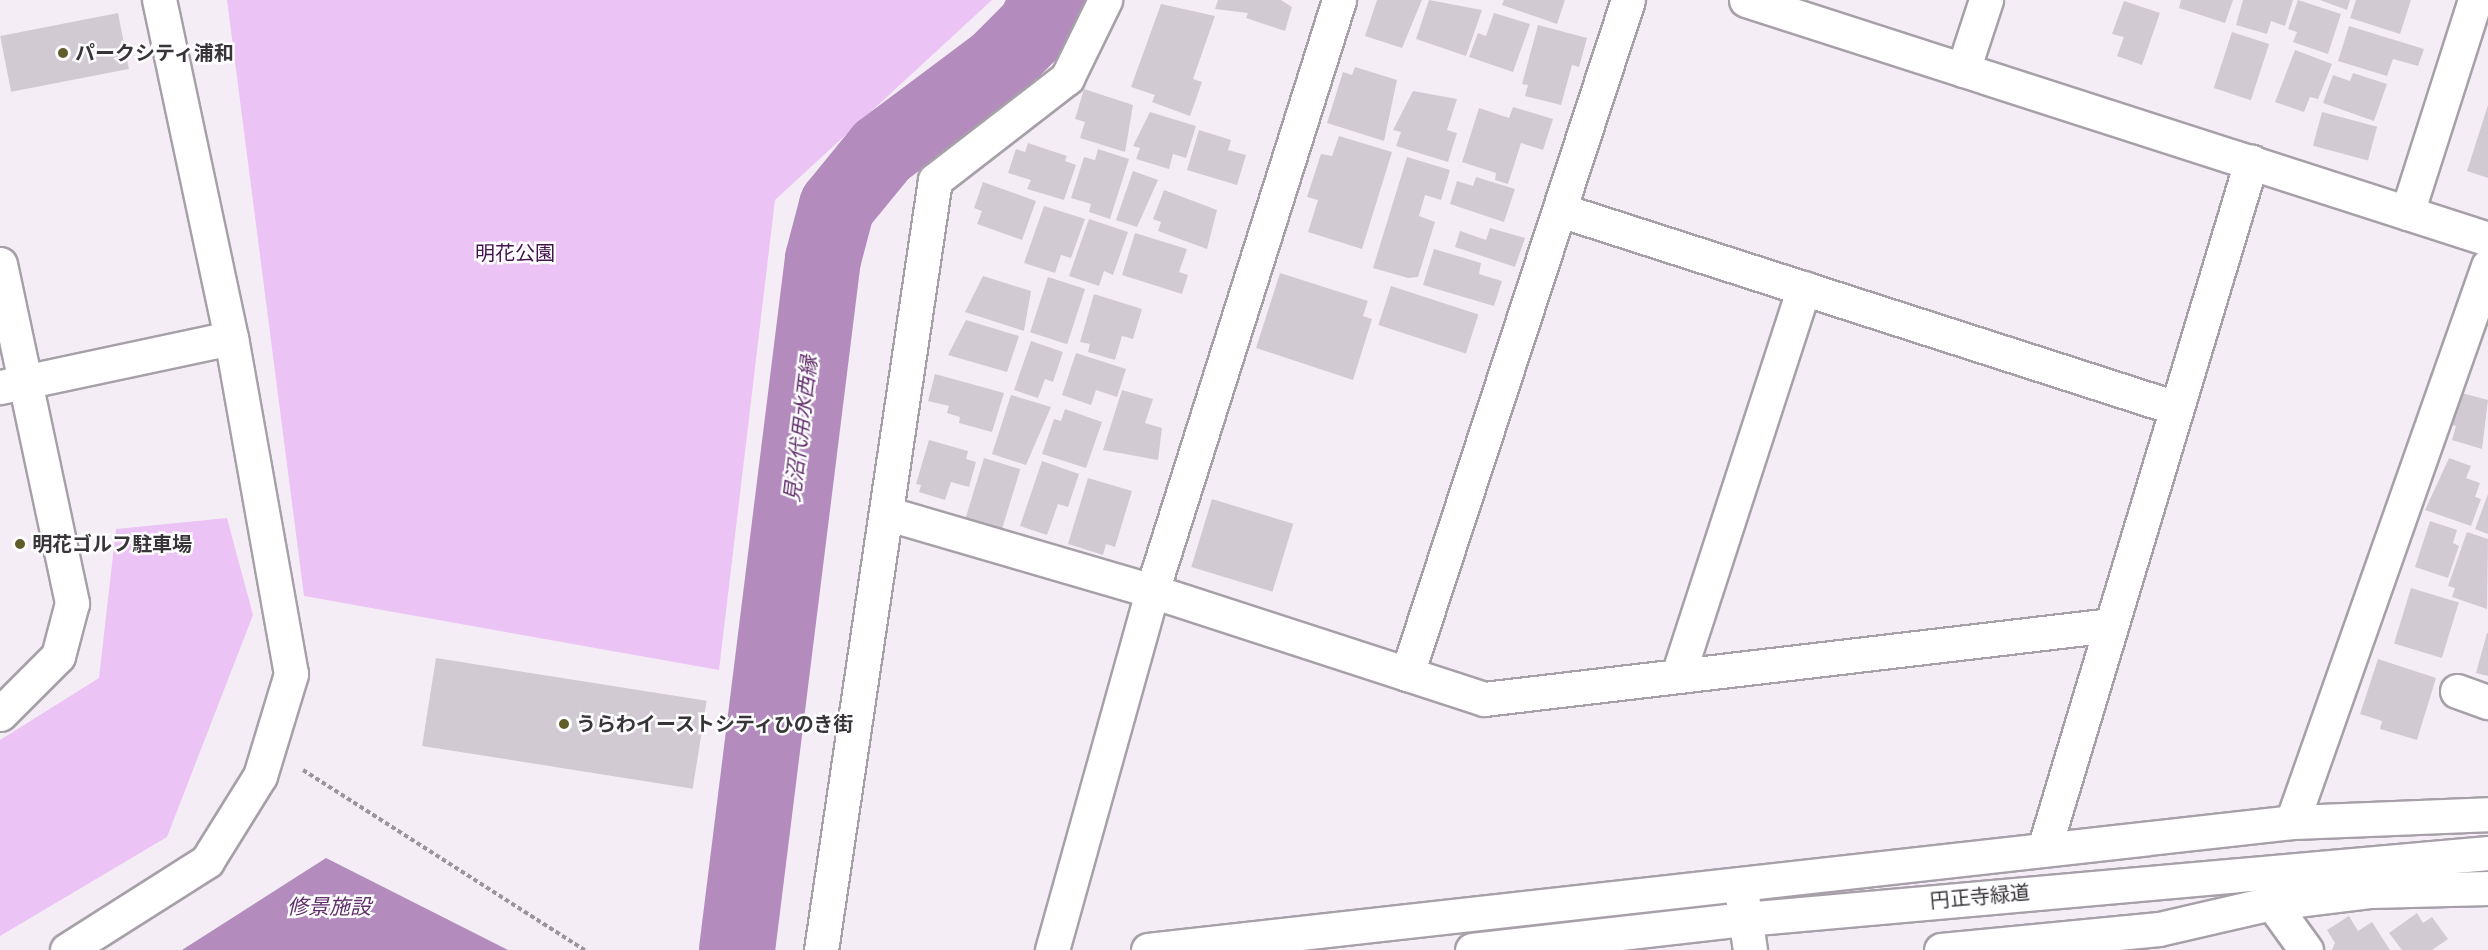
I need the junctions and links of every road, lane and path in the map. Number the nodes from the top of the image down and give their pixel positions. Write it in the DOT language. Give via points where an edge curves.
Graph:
graph roads {
  1 [pos="159,0"];
  2 [pos="1105,0"];
  3 [pos="1339,0"];
  4 [pos="1628,0"];
  5 [pos="1746,0"];
  6 [pos="1986,0"];
  7 [pos="2475,0"];
  8 [pos="1963,70"];
  9 [pos="2251,162"];
  10 [pos="1560,210"];
  11 [pos="2407,213"];
  12 [pos="2488,239"];
  13 [pos="0,264"];
  14 [pos="2488,266"];
  15 [pos="1804,288"];
  16 [pos="231,338"];
  17 [pos="14,384"];
  18 [pos="2173,407"];
  19 [pos="890,514"];
  20 [pos="1152,591"];
  21 [pos="2111,625"];
  22 [pos="1407,674"];
  23 [pos="1678,675"];
  24 [pos="2457,692"];
  25 [pos="2488,702"];
  26 [pos="0,714"];
  27 [pos="269,748"];
  28 [pos="2488,814"];
  29 [pos="2292,822"];
  30 [pos="2044,849"];
  31 [pos="2488,853"];
  32 [pos="1740,883"];
  33 [pos="2488,888"];
  34 [pos="2272,903"];
  35 [pos="1747,934"];
  36 [pos="2156,939"];
  37 [pos="67,950"];
  38 [pos="585,950"];
  39 [pos="820,950"];
  40 [pos="1052,950"];
  41 [pos="1148,950"];
  42 [pos="1472,950"];
  43 [pos="1941,950"];
  44 [pos="2306,950"];
  1 -- 16 [label="street"];
  2 -- 19 [label="street" via="1067,78 935,180"];
  3 -- 20 [label="street"];
  4 -- 10 [label="street"];
  5 -- 8 [label="street"];
  6 -- 8 [label="street"];
  7 -- 11 [label="street"];
  8 -- 9 [label="street"];
  9 -- 11 [label="street"];
  9 -- 18 [label="street"];
  10 -- 15 [label="street"];
  10 -- 22 [label="street"];
  11 -- 12 [label="street"];
  13 -- 17 [label="street"];
  14 -- 29 [label="street"];
  15 -- 18 [label="street"];
  15 -- 23 [label="street"];
  16 -- 17 [label="street"];
  16 -- 27 [label="street" via="291,674"];
  17 -- 26 [label="street" via="72,603 58,656"];
  18 -- 21 [label="street"];
  19 -- 20 [label="street"];
  19 -- 39 [label="street"];
  20 -- 22 [label="street"];
  20 -- 40 [label="street"];
  21 -- 23 [label="street"];
  21 -- 30 [label="street"];
  22 -- 23 [label="street" via="1484,699"];
  24 -- 25 [label="street"];
  27 -- 37 [label="street" via="261,776 207,861"];
  27 -- 38 [label="path"];
  28 -- 29 [label="street"];
  29 -- 30 [label="street"];
  30 -- 32 [label="street"];
  31 -- 35 [label="street, 円正寺緑道"];
  32 -- 35 [label="street"];
  32 -- 41 [label="street"];
  33 -- 34 [label="street" via="2371,891"];
  34 -- 36 [label="street"];
  34 -- 44 [label="street"];
  35 -- 42 [label="street, 円正寺緑道"];
  36 -- 43 [label="street"];
}
